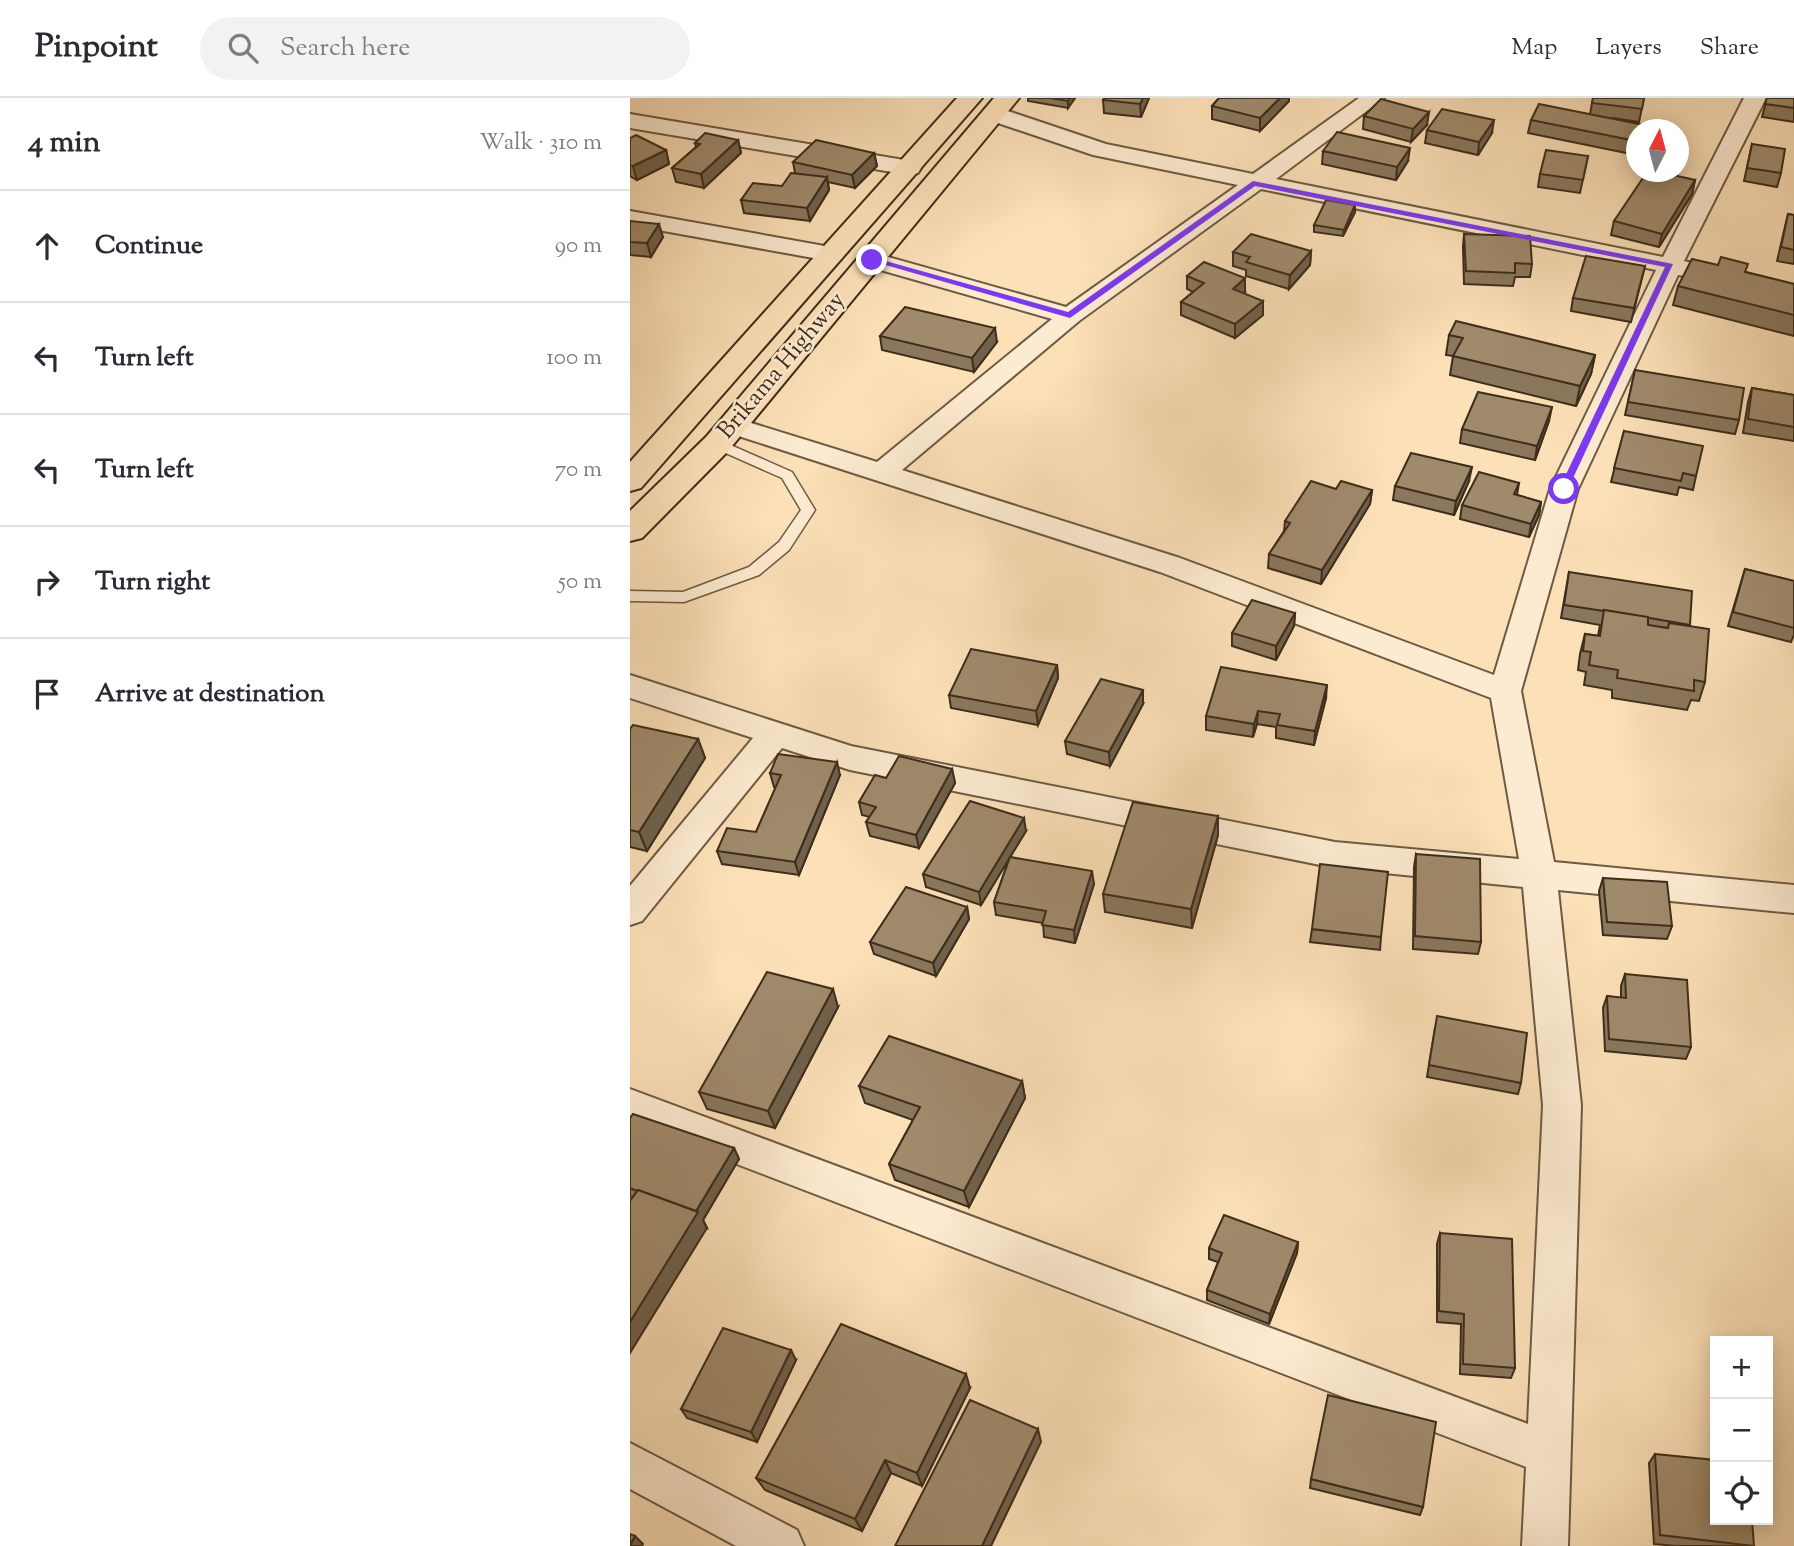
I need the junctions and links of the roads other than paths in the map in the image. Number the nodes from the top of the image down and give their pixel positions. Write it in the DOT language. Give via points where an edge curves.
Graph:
graph roads {
  1 [pos="1373,98"];
  2 [pos="1755,98"];
  3 [pos="990,103"];
  4 [pos="630,121"];
  5 [pos="910,168"];
  6 [pos="1253,183"];
  7 [pos="630,218"];
  8 [pos="830,254"];
  9 [pos="872,260"];
  10 [pos="1670,266"];
  11 [pos="1707,273"];
  12 [pos="1070,316"];
  13 [pos="724,435"];
  14 [pos="882,471"];
  15 [pos="630,481"];
  16 [pos="630,530"];
  17 [pos="630,596"];
  18 [pos="630,686"];
  19 [pos="1505,691"];
  20 [pos="776,733"];
  21 [pos="1539,875"];
  22 [pos="1794,899"];
  23 [pos="630,911"];
  24 [pos="630,1106"];
  25 [pos="1550,1454"];
  26 [pos="630,1465"];
  27 [pos="781,1546"];
  28 [pos="1545,1546"];
  1 -- 6 [label="street"];
  2 -- 10 [label="street"];
  3 -- 5 [label="highway, Brikama Highway"];
  3 -- 6 [label="street" via="1101,150"];
  3 -- 9 [label="highway, Brikama Highway"];
  4 -- 5 [label="street"];
  5 -- 8 [label="highway, Brikama Highway"];
  6 -- 10 [label="street"];
  6 -- 12 [label="street"];
  7 -- 8 [label="street"];
  8 -- 15 [label="highway, Brikama Highway" via="689,420"];
  9 -- 12 [label="street"];
  9 -- 13 [label="highway, Brikama Highway"];
  10 -- 11 [label="street"];
  10 -- 19 [label="street" via="1564,489"];
  12 -- 14 [label="street"];
  13 -- 14 [label="street"];
  13 -- 16 [label="highway, Brikama Highway"];
  13 -- 17 [label="lane" via="787,475 808,510 784,546 754,571 684,597"];
  14 -- 19 [label="street" via="1170,565"];
  18 -- 20 [label="street"];
  19 -- 21 [label="street"];
  20 -- 21 [label="street" via="850,758 1335,855"];
  20 -- 23 [label="street"];
  21 -- 22 [label="street"];
  21 -- 25 [label="street" via="1562,1105"];
  24 -- 25 [label="street"];
  25 -- 28 [label="street"];
  26 -- 27 [label="street"];
}
